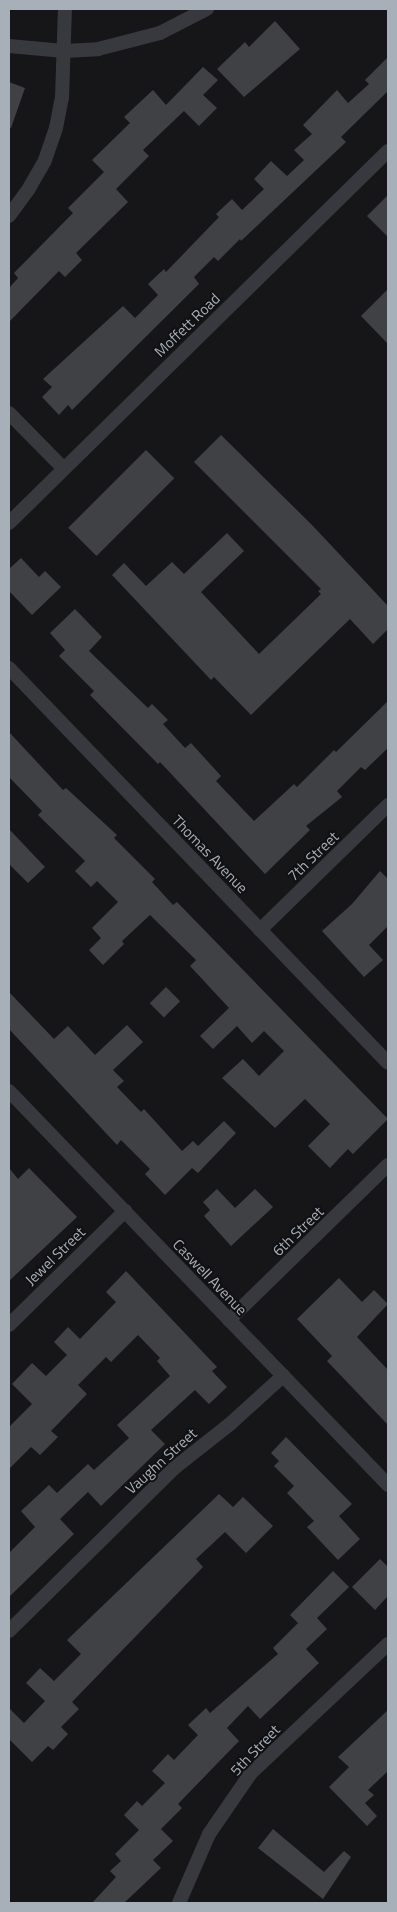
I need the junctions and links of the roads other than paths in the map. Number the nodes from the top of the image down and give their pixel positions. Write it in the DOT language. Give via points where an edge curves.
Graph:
graph roads {
  1 [pos="65,9"];
  2 [pos="207,9"];
  3 [pos="9,46"];
  4 [pos="64,51"];
  5 [pos="388,151"];
  6 [pos="9,216"];
  7 [pos="9,413"];
  8 [pos="64,469"];
  9 [pos="9,523"];
  10 [pos="9,668"];
  11 [pos="388,805"];
  12 [pos="260,930"];
  13 [pos="388,1062"];
  14 [pos="9,1091"];
  15 [pos="388,1165"];
  16 [pos="125,1211"];
  17 [pos="229,1320"];
  18 [pos="9,1324"];
  19 [pos="283,1376"];
  20 [pos="388,1485"];
  21 [pos="9,1631"];
  22 [pos="388,1644"];
  23 [pos="178,1903"];
  1 -- 4 [label="street"];
  2 -- 4 [label="street" via="160,33 132,42"];
  3 -- 4 [label="street"];
  4 -- 6 [label="street" via="62,98 56,128 45,160"];
  5 -- 8 [label="street, Moffett Road"];
  7 -- 8 [label="street"];
  8 -- 9 [label="street, Moffett Road"];
  10 -- 12 [label="street, Thomas Avenue"];
  11 -- 12 [label="street, 7th Street"];
  12 -- 13 [label="street, Thomas Avenue"];
  14 -- 16 [label="street, Caswell Avenue"];
  15 -- 17 [label="street, 6th Street"];
  16 -- 17 [label="street, Caswell Avenue"];
  16 -- 18 [label="street, Jewel Street"];
  17 -- 19 [label="street, Caswell Avenue"];
  19 -- 20 [label="street, Caswell Avenue"];
  19 -- 21 [label="street, Vaughn Street" via="173,1469"];
  22 -- 23 [label="street, 5th Street" via="251,1773 209,1834"];
}
